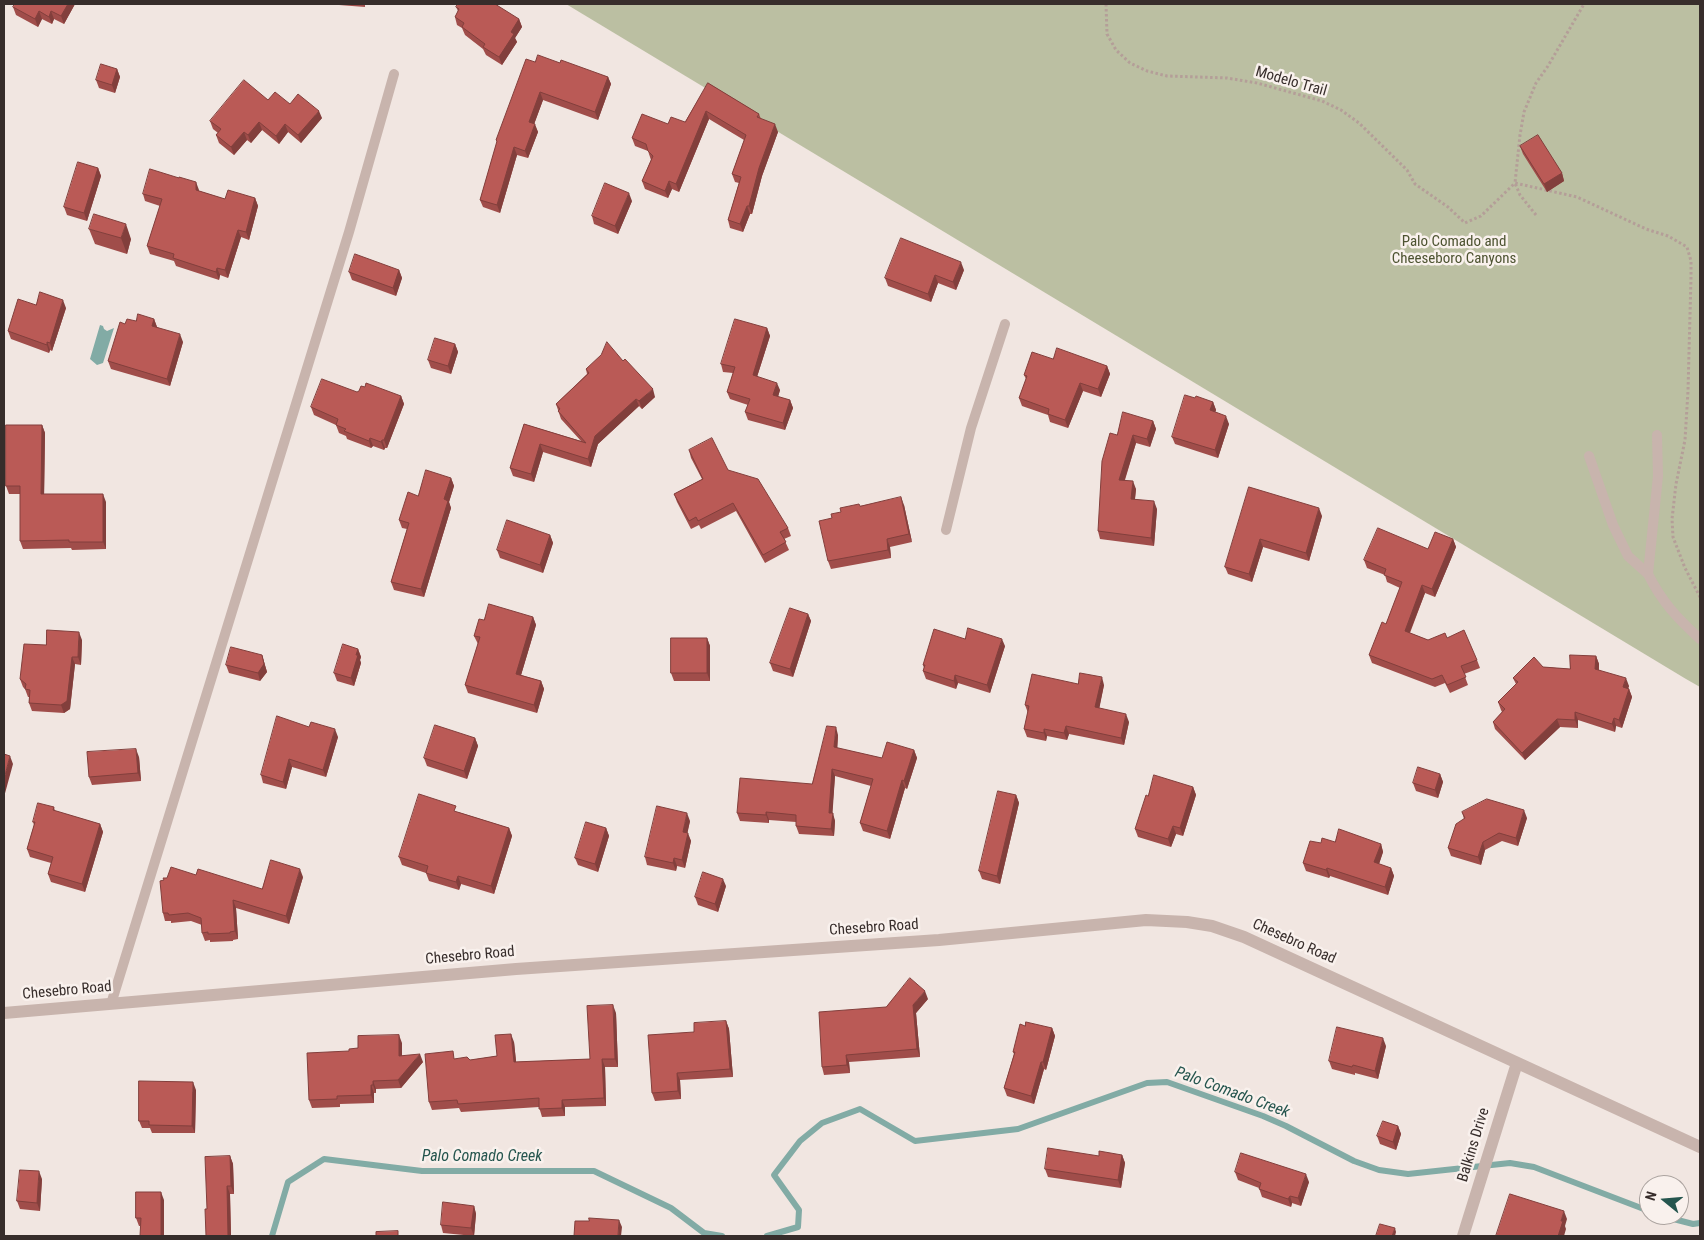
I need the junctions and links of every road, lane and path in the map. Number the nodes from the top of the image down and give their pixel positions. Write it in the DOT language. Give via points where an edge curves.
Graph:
graph roads {
  1 [pos="1106,4"];
  2 [pos="1584,4"];
  3 [pos="394,74"];
  4 [pos="1515,183"];
  5 [pos="1536,215"];
  6 [pos="1005,324"];
  7 [pos="1658,435"];
  8 [pos="1589,456"];
  9 [pos="946,530"];
  10 [pos="1648,574"];
  11 [pos="1700,596"];
  12 [pos="1700,639"];
  13 [pos="111,1004"];
  14 [pos="4,1012"];
  15 [pos="1517,1063"];
  16 [pos="1700,1147"];
  17 [pos="1463,1236"];
  1 -- 4 [label="path, Modelo Trail" via="1107,34 1116,50 1130,63 1167,76 1227,78 1286,89 1322,100 1359,123 1407,170 1415,184 1448,207 1465,224 1481,216"];
  2 -- 4 [label="path" via="1536,83 1524,112"];
  3 -- 13 [label="lane" via="349,232"];
  4 -- 5 [label="path"];
  4 -- 11 [label="path" via="1578,198 1687,247 1691,277 1688,391 1685,440 1672,519 1674,537 1685,568"];
  6 -- 9 [label="lane" via="971,428"];
  7 -- 10 [label="lane" via="1658,476"];
  8 -- 10 [label="lane" via="1616,533 1628,556"];
  10 -- 12 [label="lane" via="1671,611"];
  13 -- 14 [label="street, Chesebro Road"];
  13 -- 15 [label="street, Chesebro Road" via="486,971 939,940 1146,920 1212,926 1244,936"];
  15 -- 16 [label="street, Chesebro Road"];
  15 -- 17 [label="street, Balkins Drive"];
}
